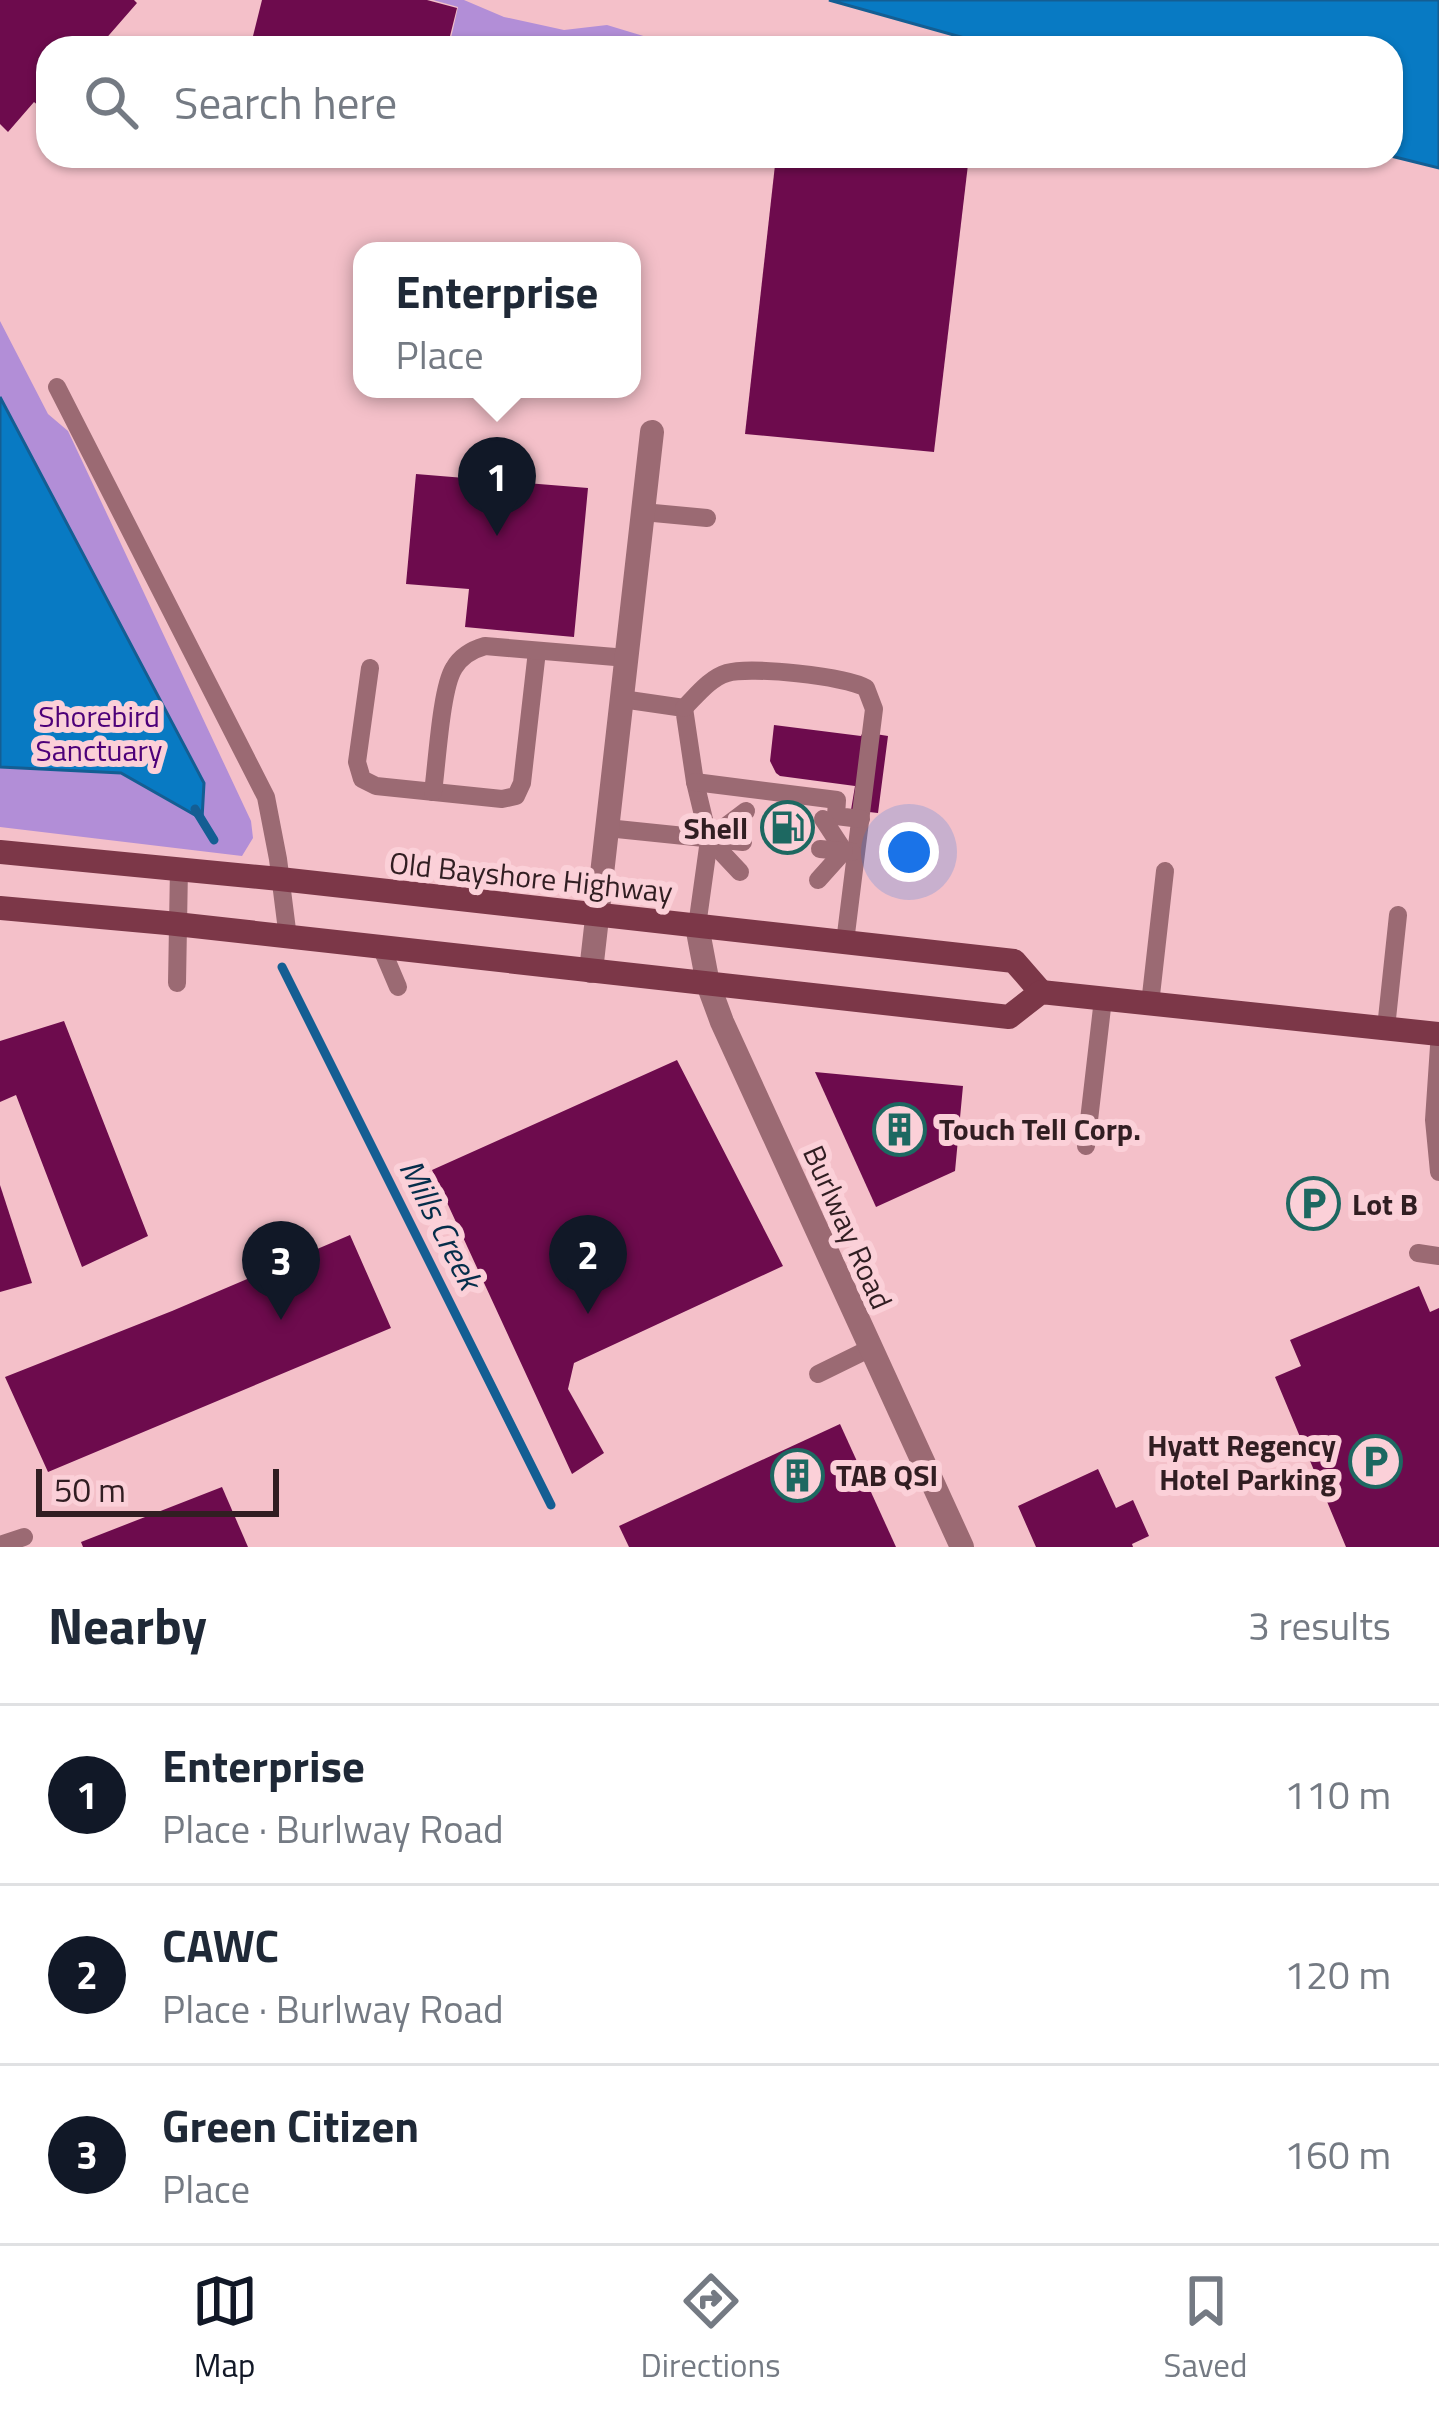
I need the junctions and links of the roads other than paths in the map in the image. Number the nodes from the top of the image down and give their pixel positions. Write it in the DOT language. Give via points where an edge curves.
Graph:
graph roads {
  1 [pos="56,387"];
  2 [pos="652,432"];
  3 [pos="643,512"];
  4 [pos="707,518"];
  5 [pos="537,651"];
  6 [pos="627,658"];
  7 [pos="370,668"];
  8 [pos="622,699"];
  9 [pos="684,708"];
  10 [pos="695,782"];
  11 [pos="433,792"];
  12 [pos="746,811"];
  13 [pos="862,812"];
  14 [pos="823,819"];
  15 [pos="607,828"];
  16 [pos="709,839"];
  17 [pos="743,842"];
  18 [pos="820,849"];
  19 [pos="0,852"];
  20 [pos="851,852"];
  21 [pos="179,868"];
  22 [pos="1166,871"];
  23 [pos="740,872"];
  24 [pos="280,879"];
  25 [pos="818,880"];
  26 [pos="0,908"];
  27 [pos="598,914"];
  28 [pos="1398,915"];
  29 [pos="180,925"];
  30 [pos="698,926"];
  31 [pos="289,938"];
  32 [pos="845,943"];
  33 [pos="381,947"];
  34 [pos="592,971"];
  35 [pos="177,983"];
  36 [pos="707,984"];
  37 [pos="398,987"];
  38 [pos="1041,992"];
  39 [pos="1103,999"];
  40 [pos="1150,1004"];
  41 [pos="1386,1028"];
  42 [pos="1439,1034"];
  43 [pos="1439,1046"];
  44 [pos="1086,1146"];
  45 [pos="1439,1172"];
  46 [pos="1418,1252"];
  47 [pos="1439,1256"];
  48 [pos="871,1348"];
  49 [pos="818,1374"];
  50 [pos="24,1537"];
  51 [pos="0,1545"];
  52 [pos="962,1547"];
  1 -- 24 [label="lane" via="266,796"];
  2 -- 3 [label="street"];
  3 -- 4 [label="lane"];
  3 -- 6 [label="street"];
  5 -- 6 [label="lane"];
  5 -- 11 [label="lane" via="484,646 461,657 448,680"];
  5 -- 11 [label="lane" via="520,791 502,799"];
  6 -- 8 [label="street"];
  7 -- 11 [label="lane" via="358,772 376,786"];
  8 -- 9 [label="lane"];
  8 -- 15 [label="street"];
  9 -- 10 [label="lane"];
  9 -- 13 [label="lane" via="731,671 856,682 874,709"];
  10 -- 13 [label="lane" via="837,800 836,817"];
  10 -- 16 [label="lane"];
  12 -- 16 [label="lane"];
  13 -- 20 [label="lane"];
  14 -- 20 [label="lane"];
  15 -- 16 [label="lane"];
  15 -- 27 [label="street"];
  16 -- 17 [label="lane"];
  16 -- 23 [label="lane"];
  16 -- 30 [label="lane"];
  18 -- 20 [label="lane"];
  19 -- 21 [label="main road, Old Bayshore Highway"];
  20 -- 25 [label="lane"];
  20 -- 32 [label="lane"];
  21 -- 24 [label="main road, Old Bayshore Highway"];
  21 -- 29 [label="lane"];
  22 -- 40 [label="lane"];
  24 -- 27 [label="main road, Old Bayshore Highway"];
  24 -- 31 [label="lane"];
  26 -- 29 [label="main road"];
  27 -- 30 [label="main road, Old Bayshore Highway"];
  27 -- 34 [label="street"];
  28 -- 41 [label="lane"];
  29 -- 31 [label="main road"];
  29 -- 35 [label="lane"];
  30 -- 32 [label="main road, Old Bayshore Highway"];
  30 -- 36 [label="street, Burlway Road"];
  31 -- 33 [label="main road"];
  32 -- 38 [label="main road, Old Bayshore Highway" via="1014,961"];
  33 -- 34 [label="main road"];
  33 -- 37 [label="lane"];
  34 -- 36 [label="main road"];
  36 -- 38 [label="main road" via="1010,1017"];
  36 -- 48 [label="street, Burlway Road"];
  38 -- 39 [label="main road, Old Bayshore Highway"];
  39 -- 40 [label="main road, Old Bayshore Highway"];
  39 -- 44 [label="lane"];
  40 -- 41 [label="main road, Old Bayshore Highway"];
  41 -- 42 [label="main road, Old Bayshore Highway"];
  43 -- 45 [label="lane"];
  46 -- 47 [label="lane"];
  48 -- 49 [label="lane"];
  48 -- 52 [label="street, Burlway Road"];
  50 -- 51 [label="lane"];
}
